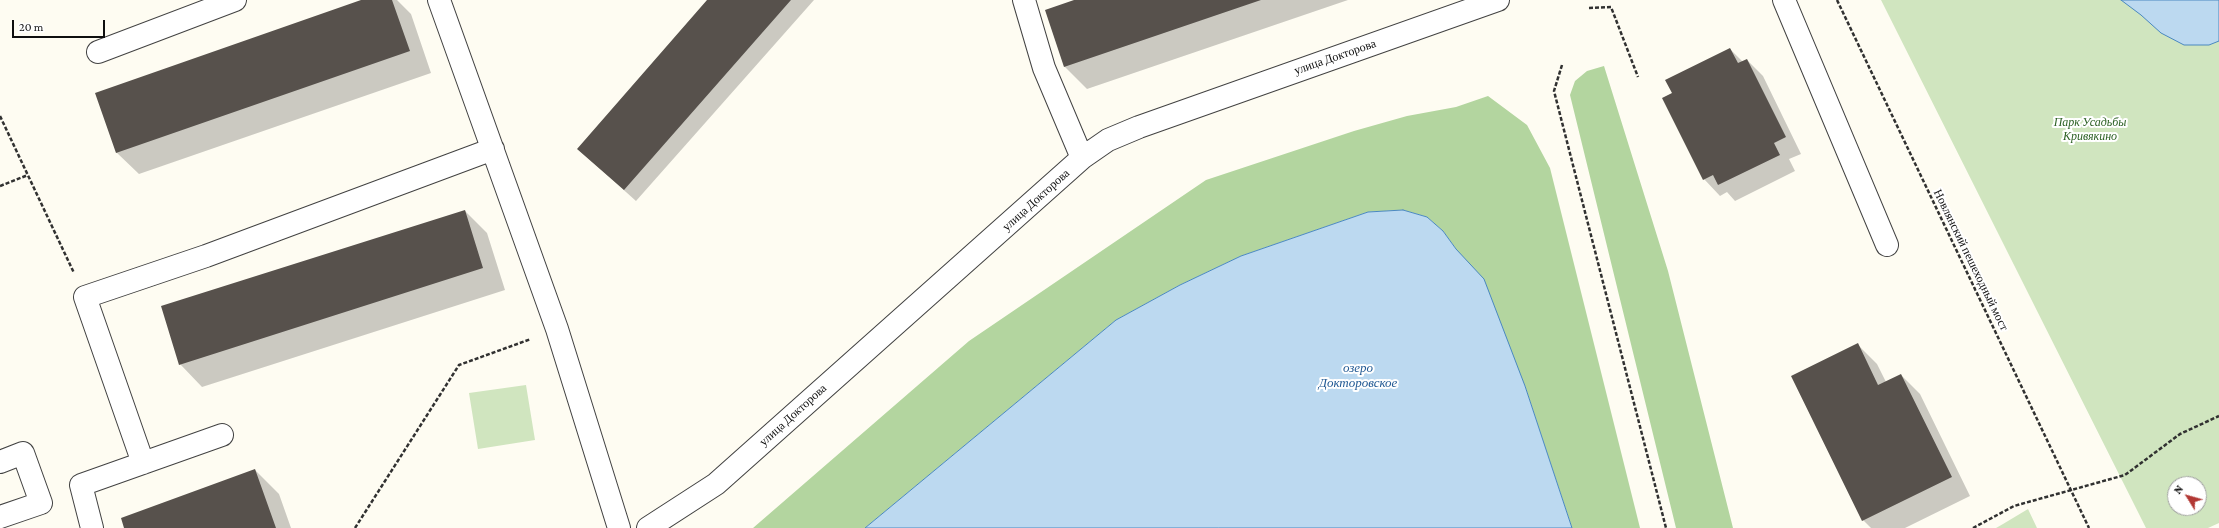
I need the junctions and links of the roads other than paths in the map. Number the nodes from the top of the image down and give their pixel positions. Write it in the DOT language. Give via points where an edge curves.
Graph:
graph roads {
  1 [pos="235,0"];
  2 [pos="439,0"];
  3 [pos="1024,0"];
  4 [pos="1498,0"];
  5 [pos="1784,0"];
  6 [pos="98,52"];
  7 [pos="493,149"];
  8 [pos="1082,158"];
  9 [pos="1887,245"];
  10 [pos="222,435"];
  11 [pos="0,462"];
  12 [pos="143,463"];
  13 [pos="0,517"];
  14 [pos="92,528"];
  15 [pos="619,528"];
  16 [pos="648,528"];
  1 -- 6 [label="street"];
  2 -- 7 [label="street"];
  3 -- 8 [label="street" via="1044,68"];
  4 -- 8 [label="street, улица Докторова" via="1139,127 1108,140"];
  5 -- 9 [label="street"];
  7 -- 12 [label="street" via="206,256 85,297"];
  7 -- 15 [label="street" via="557,329"];
  8 -- 16 [label="street, улица Докторова" via="716,484"];
  10 -- 12 [label="street"];
  11 -- 13 [label="street" via="23,454 40,503"];
  12 -- 14 [label="street" via="81,485"];
}
